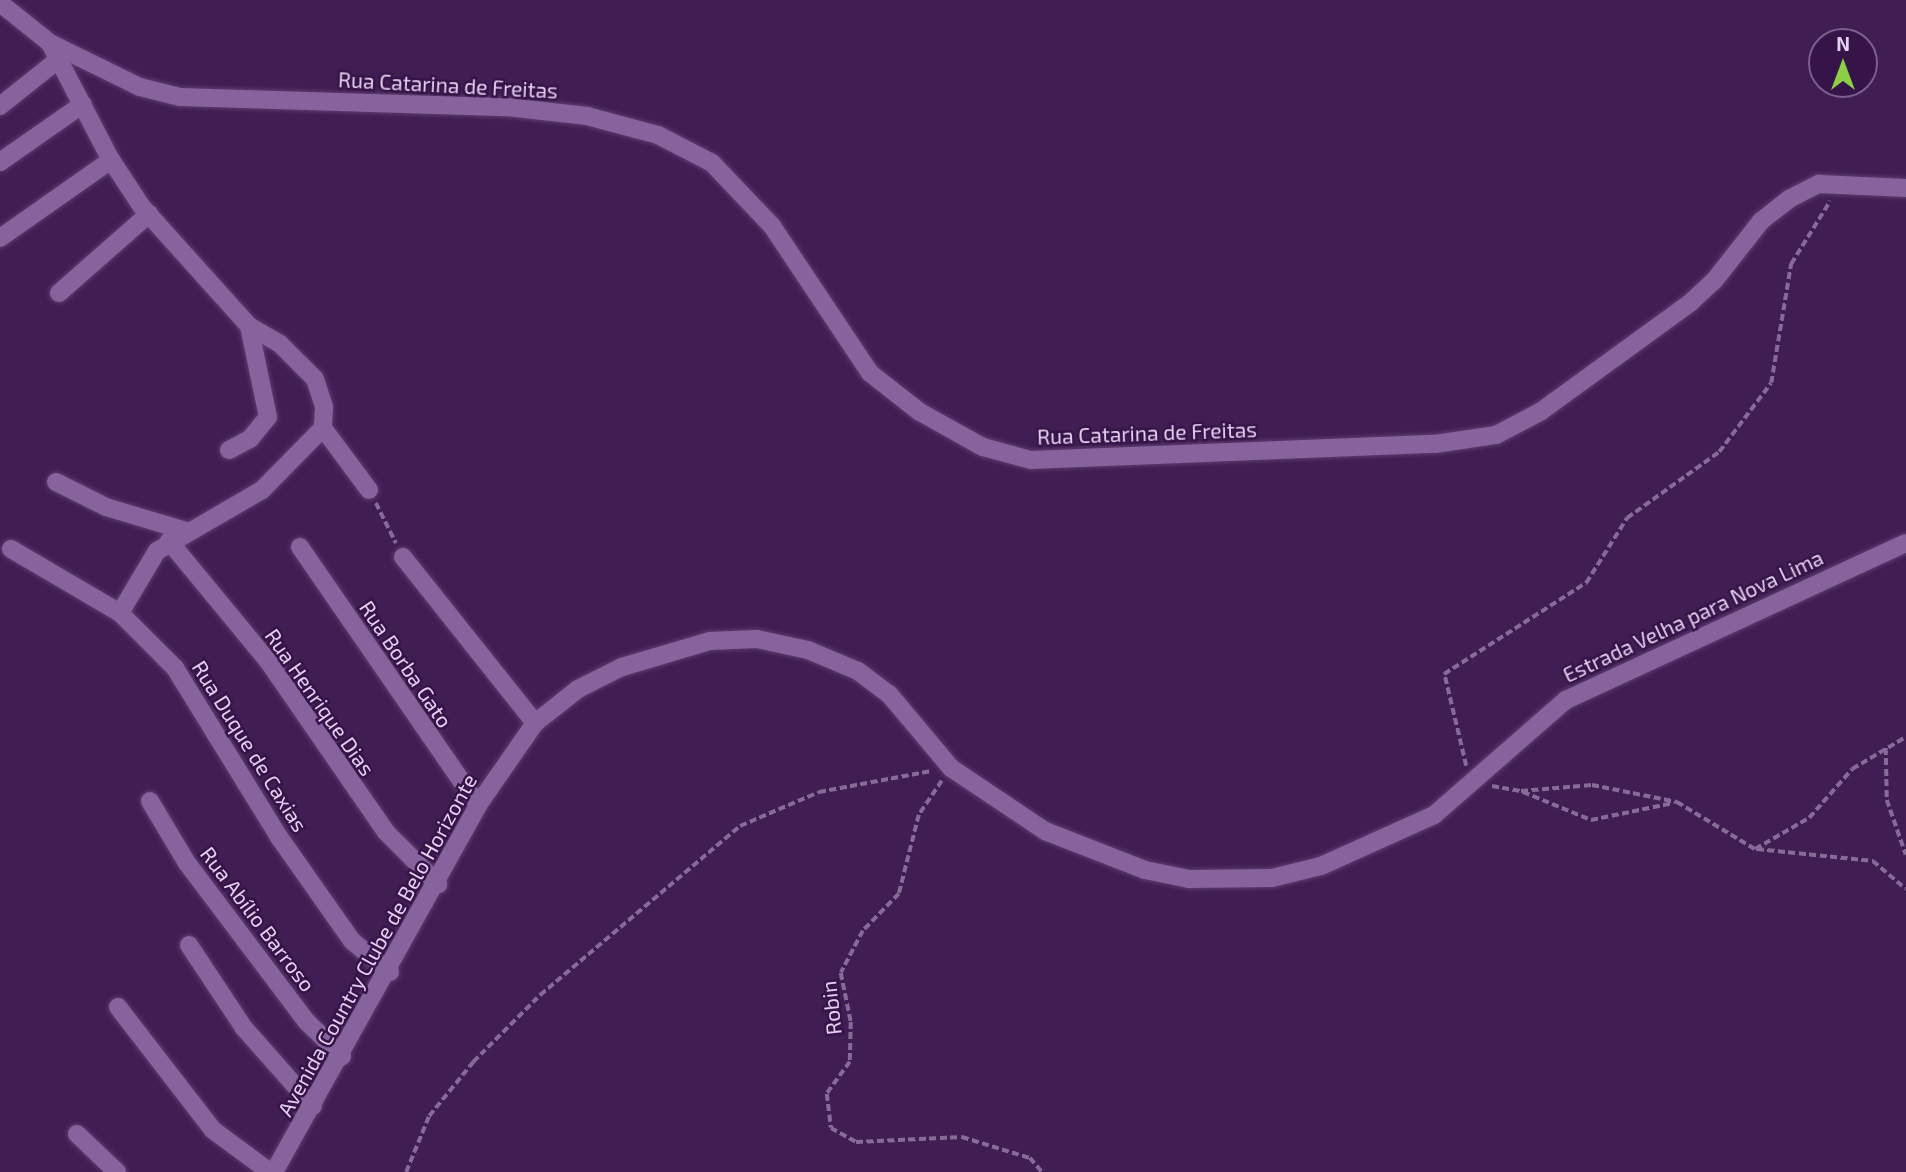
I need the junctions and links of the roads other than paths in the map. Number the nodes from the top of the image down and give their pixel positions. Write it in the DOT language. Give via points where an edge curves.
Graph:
graph roads {
  1 [pos="0,3"];
  2 [pos="50,43"];
  3 [pos="58,60"];
  4 [pos="83,104"];
  5 [pos="0,106"];
  6 [pos="111,160"];
  7 [pos="0,162"];
  8 [pos="1906,188"];
  9 [pos="149,214"];
  10 [pos="0,238"];
  11 [pos="58,293"];
  12 [pos="249,326"];
  13 [pos="323,429"];
  14 [pos="229,450"];
  15 [pos="56,482"];
  16 [pos="369,490"];
  17 [pos="186,530"];
  18 [pos="169,541"];
  19 [pos="1906,543"];
  20 [pos="300,547"];
  21 [pos="11,549"];
  22 [pos="403,557"];
  23 [pos="120,613"];
  24 [pos="535,723"];
  25 [pos="924,730"];
  26 [pos="149,801"];
  27 [pos="478,805"];
  28 [pos="438,884"];
  29 [pos="189,946"];
  30 [pos="390,972"];
  31 [pos="118,1007"];
  32 [pos="342,1056"];
  33 [pos="313,1106"];
  34 [pos="77,1134"];
  35 [pos="117,1172"];
  36 [pos="272,1172"];
  1 -- 2 [label="street, Rua Catarina de Freitas"];
  2 -- 3 [label="street"];
  2 -- 8 [label="street, Rua Catarina de Freitas" via="140,87 180,97 507,107 587,116 658,135 712,163 772,226 870,373 920,412 983,447 1031,460 1436,444 1496,435 1540,412 1690,303 1714,281 1761,221 1789,199 1819,184"];
  3 -- 4 [label="street"];
  3 -- 5 [label="street"];
  4 -- 6 [label="street"];
  4 -- 7 [label="street"];
  6 -- 9 [label="street"];
  6 -- 10 [label="street"];
  9 -- 11 [label="street"];
  9 -- 12 [label="street"];
  12 -- 13 [label="street" via="280,344 315,379 324,407"];
  12 -- 14 [label="street" via="268,417 250,439"];
  13 -- 16 [label="street"];
  13 -- 17 [label="street" via="262,490"];
  15 -- 17 [label="street" via="106,507"];
  17 -- 18 [label="street"];
  18 -- 23 [label="street" via="157,551"];
  18 -- 28 [label="street, Rua Henrique Dias" via="268,661 386,832"];
  19 -- 25 [label="street, Estrada Velha para Nova Lima" via="1566,700 1434,815 1321,866 1229,881 1145,870 1045,831 951,768"];
  20 -- 27 [label="street, Rua Borba Gato"];
  21 -- 23 [label="street, Rua Duque de Caxias"];
  22 -- 24 [label="street"];
  23 -- 30 [label="street, Rua Duque de Caxias" via="175,668 279,837 352,941"];
  24 -- 25 [label="street, Avenida Country Clube de Belo Horizonte" via="578,689 665,651 757,639 808,650 858,671"];
  24 -- 27 [label="street, Avenida Country Clube de Belo Horizonte"];
  26 -- 32 [label="street, Rua Abílio Barroso" via="187,863 307,1022"];
  27 -- 28 [label="street, Avenida Country Clube de Belo Horizonte"];
  28 -- 30 [label="street, Avenida Country Clube de Belo Horizonte"];
  29 -- 33 [label="street" via="244,1028"];
  30 -- 32 [label="street, Avenida Country Clube de Belo Horizonte"];
  31 -- 36 [label="street" via="213,1130"];
  32 -- 33 [label="street, Avenida Country Clube de Belo Horizonte"];
  33 -- 36 [label="street, Avenida Country Clube de Belo Horizonte"];
  34 -- 35 [label="street"];
}
